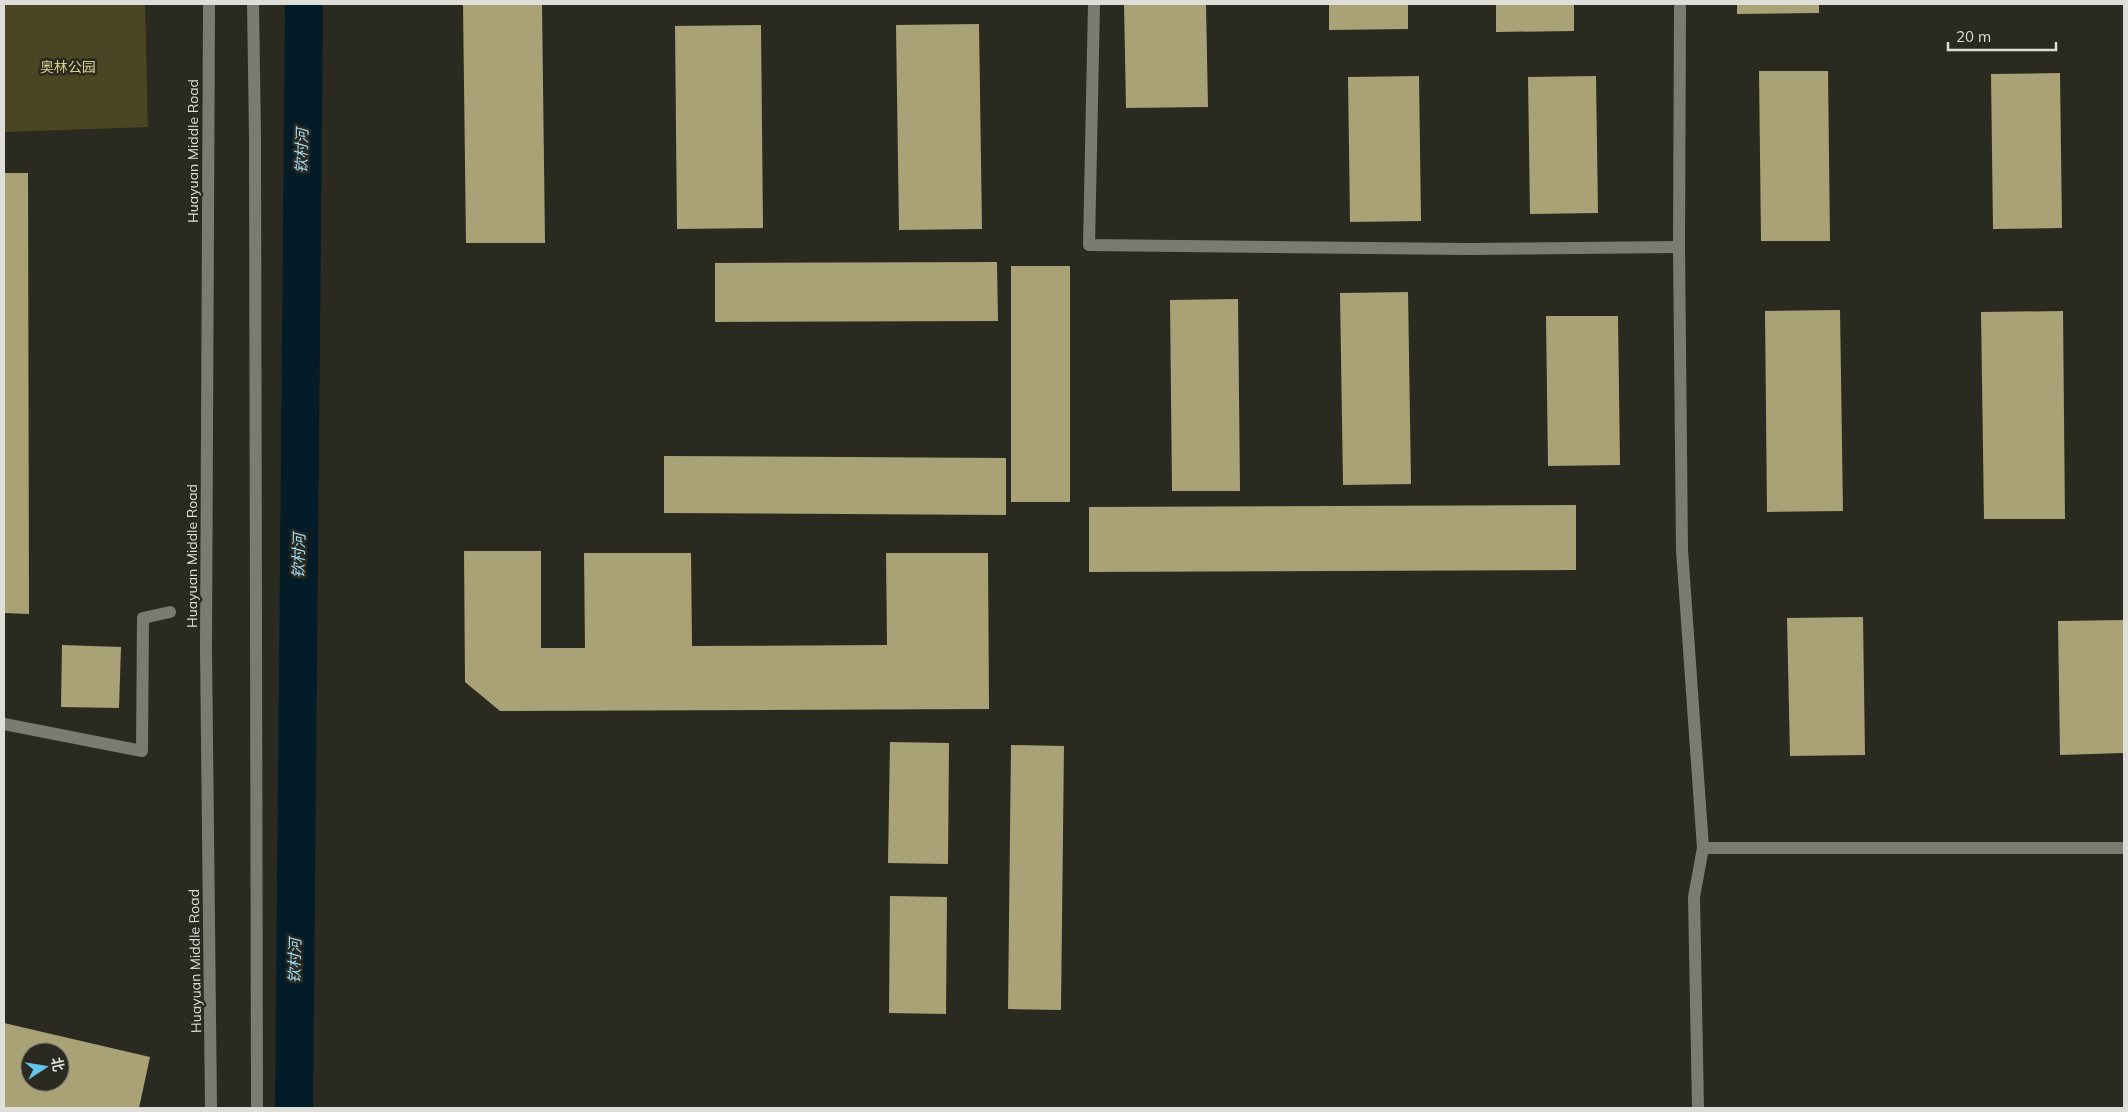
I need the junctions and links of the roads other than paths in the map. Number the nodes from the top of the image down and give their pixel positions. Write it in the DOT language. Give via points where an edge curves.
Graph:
graph roads {
  1 [pos="209,4"];
  2 [pos="253,4"];
  3 [pos="1094,4"];
  4 [pos="1680,4"];
  5 [pos="1679,247"];
  6 [pos="170,612"];
  7 [pos="4,724"];
  8 [pos="1703,848"];
  9 [pos="2124,848"];
  10 [pos="211,1108"];
  11 [pos="257,1108"];
  12 [pos="1698,1108"];
  1 -- 10 [label="street, Huayuan Middle Road" via="206,648"];
  2 -- 11 [label="street"];
  3 -- 5 [label="street" via="1089,245 1458,249"];
  4 -- 5 [label="street"];
  5 -- 8 [label="street" via="1682,550"];
  6 -- 7 [label="street" via="143,618 142,750"];
  8 -- 9 [label="street"];
  8 -- 12 [label="street" via="1694,897"];
}
